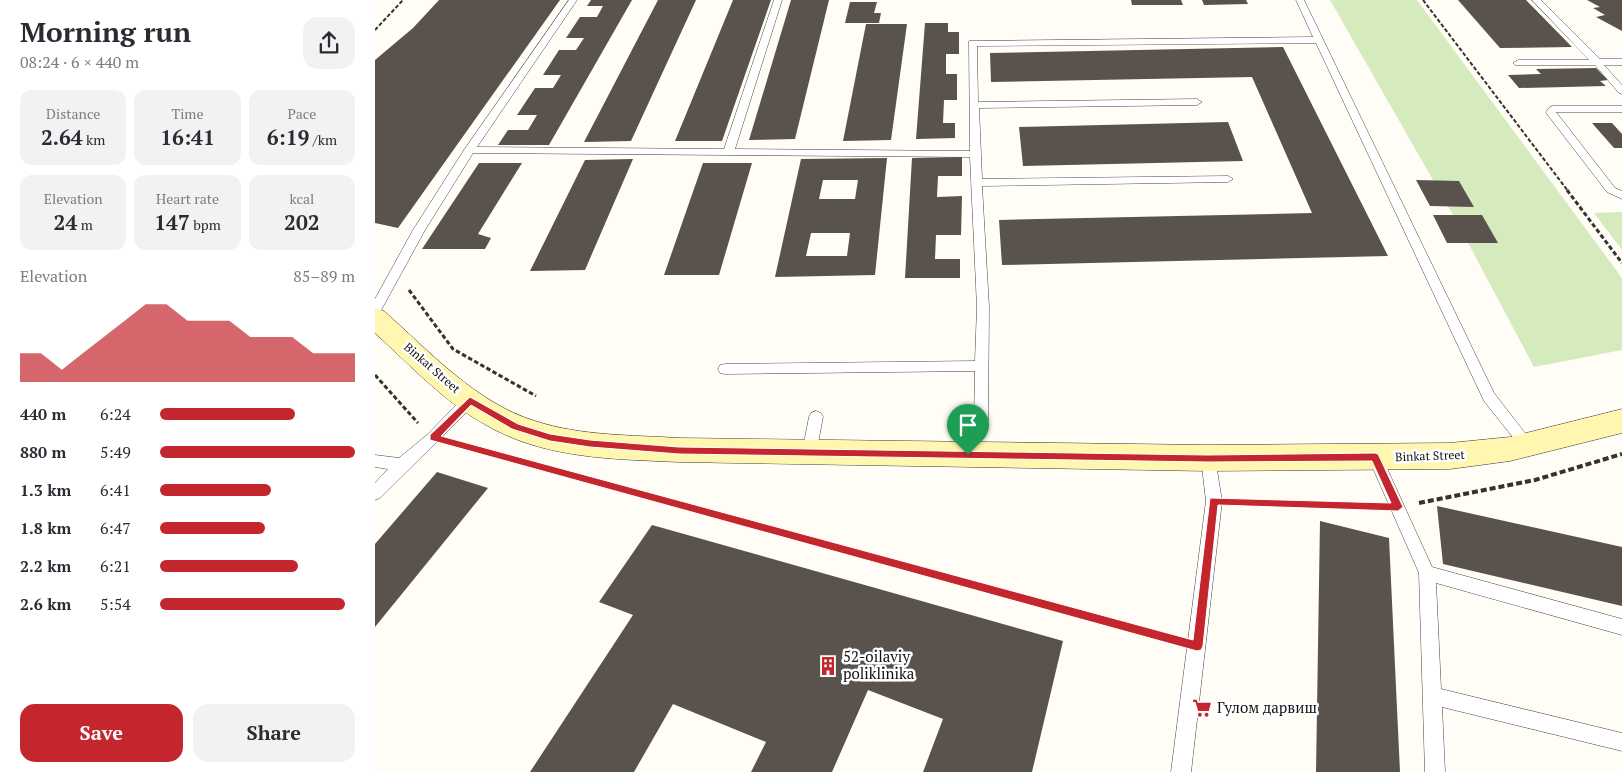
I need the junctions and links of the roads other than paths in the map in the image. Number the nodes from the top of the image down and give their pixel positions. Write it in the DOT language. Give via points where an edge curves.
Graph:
graph roads {
  1 [pos="573,0"];
  2 [pos="778,0"];
  3 [pos="1300,0"];
  4 [pos="1536,0"];
  5 [pos="1319,40"];
  6 [pos="1596,61"];
  7 [pos="1622,62"];
  8 [pos="1517,63"];
  9 [pos="1622,91"];
  10 [pos="1197,102"];
  11 [pos="973,105"];
  12 [pos="1622,109"];
  13 [pos="469,150"];
  14 [pos="728,153"];
  15 [pos="975,154"];
  16 [pos="1228,179"];
  17 [pos="977,183"];
  18 [pos="1622,195"];
  19 [pos="375,311"];
  20 [pos="375,318"];
  21 [pos="982,366"];
  22 [pos="725,369"];
  23 [pos="470,400"];
  24 [pos="816,417"];
  25 [pos="1622,421"];
  26 [pos="1528,446"];
  27 [pos="809,453"];
  28 [pos="968,455"];
  29 [pos="1375,457"];
  30 [pos="1208,458"];
  31 [pos="375,461"];
  32 [pos="402,465"];
  33 [pos="375,493"];
  34 [pos="1427,573"];
  35 [pos="1622,627"];
  36 [pos="1432,696"];
  37 [pos="1622,742"];
  38 [pos="1181,772"];
  39 [pos="1435,772"];
  1 -- 13 [label="lane"];
  2 -- 14 [label="lane"];
  3 -- 5 [label="lane"];
  4 -- 6 [label="lane"];
  5 -- 11 [label="lane" via="972,43"];
  5 -- 26 [label="lane" via="1489,397"];
  6 -- 7 [label="lane"];
  6 -- 8 [label="lane"];
  6 -- 9 [label="lane"];
  10 -- 11 [label="lane"];
  11 -- 15 [label="lane"];
  12 -- 18 [label="lane" via="1553,109 1551,112 1611,190"];
  13 -- 14 [label="lane"];
  13 -- 19 [label="lane" via="395,271"];
  14 -- 15 [label="lane"];
  15 -- 17 [label="lane"];
  16 -- 17 [label="lane"];
  17 -- 21 [label="lane" via="983,307"];
  20 -- 23 [label="main road, Binkat Street"];
  21 -- 22 [label="lane"];
  21 -- 28 [label="lane" via="981,420"];
  23 -- 27 [label="main road, Binkat Street" via="515,426 569,441 679,450"];
  23 -- 32 [label="lane"];
  24 -- 27 [label="lane"];
  25 -- 26 [label="main road, Binkat Street"];
  26 -- 29 [label="main road, Binkat Street" via="1471,455"];
  27 -- 28 [label="main road, Binkat Street"];
  28 -- 30 [label="main road, Binkat Street"];
  29 -- 30 [label="main road, Binkat Street"];
  29 -- 34 [label="lane"];
  30 -- 38 [label="lane" via="1213,501"];
  31 -- 32 [label="lane"];
  32 -- 33 [label="lane"];
  34 -- 35 [label="lane"];
  34 -- 36 [label="lane"];
  36 -- 37 [label="lane"];
  36 -- 39 [label="lane"];
}
